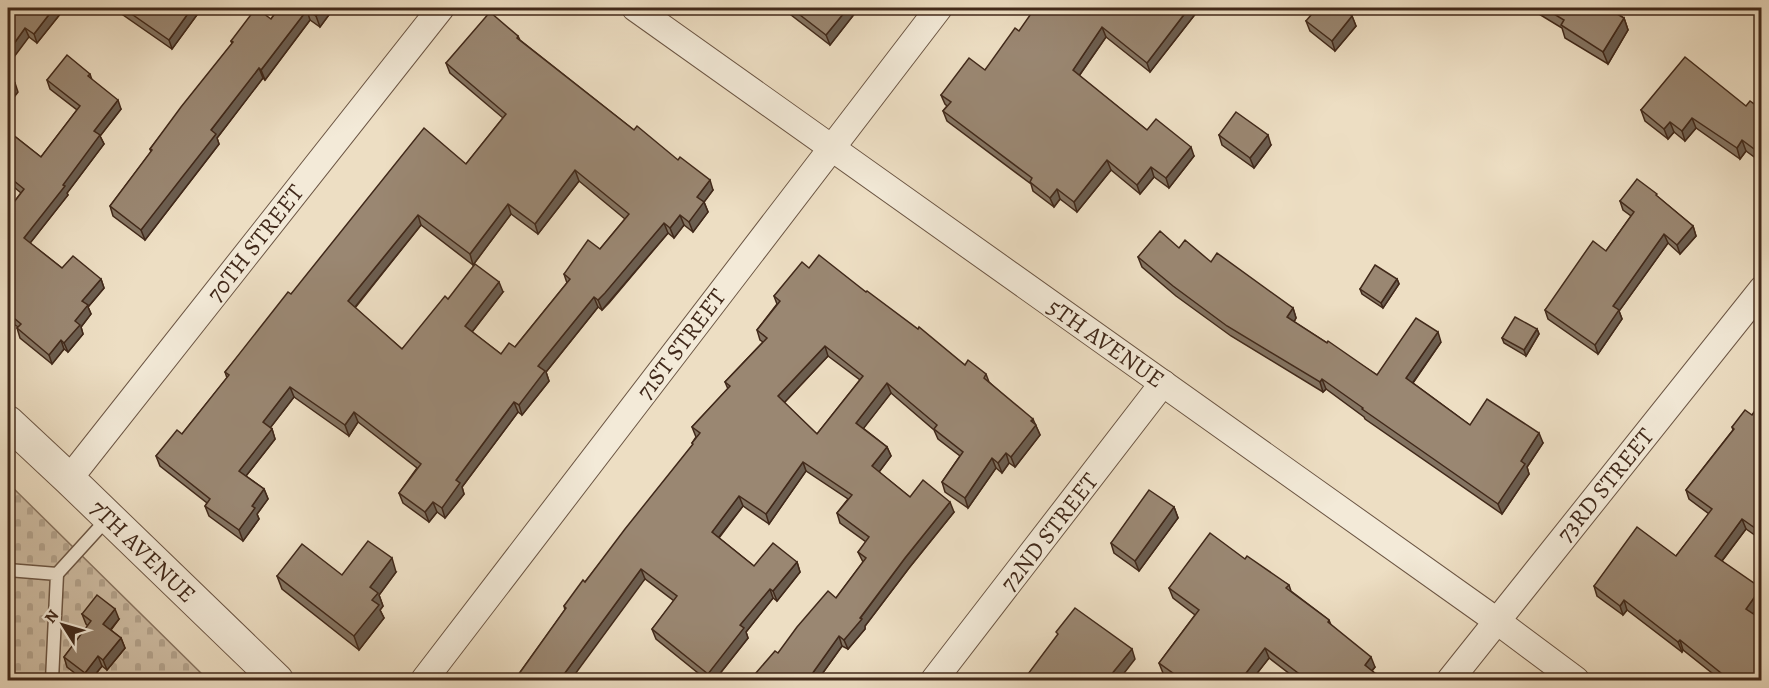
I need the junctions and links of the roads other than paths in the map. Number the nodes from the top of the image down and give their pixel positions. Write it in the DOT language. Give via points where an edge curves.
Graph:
graph roads {
  1 [pos="441,8"];
  2 [pos="634,8"];
  3 [pos="939,8"];
  4 [pos="832,147"];
  5 [pos="1761,289"];
  6 [pos="1163,383"];
  7 [pos="8,422"];
  8 [pos="69,479"];
  9 [pos="109,517"];
  10 [pos="8,570"];
  11 [pos="57,574"];
  12 [pos="1497,621"];
  13 [pos="52,681"];
  14 [pos="278,681"];
  15 [pos="424,681"];
  16 [pos="934,681"];
  17 [pos="1450,681"];
  18 [pos="1576,681"];
  1 -- 8 [label="street, 70TH STREET"];
  2 -- 4 [label="street, 5TH AVENUE"];
  3 -- 4 [label="street, 71ST STREET"];
  4 -- 6 [label="street, 5TH AVENUE"];
  4 -- 15 [label="street, 71ST STREET"];
  5 -- 12 [label="street, 73RD STREET"];
  6 -- 12 [label="street, 5TH AVENUE"];
  6 -- 16 [label="street, 72ND STREET"];
  7 -- 8 [label="street, 7TH AVENUE"];
  8 -- 9 [label="street, 7TH AVENUE"];
  9 -- 11 [label="lane"];
  9 -- 14 [label="street, 7TH AVENUE"];
  10 -- 11 [label="lane"];
  11 -- 13 [label="lane"];
  12 -- 17 [label="street, 73RD STREET"];
  12 -- 18 [label="street, 5TH AVENUE"];
}
